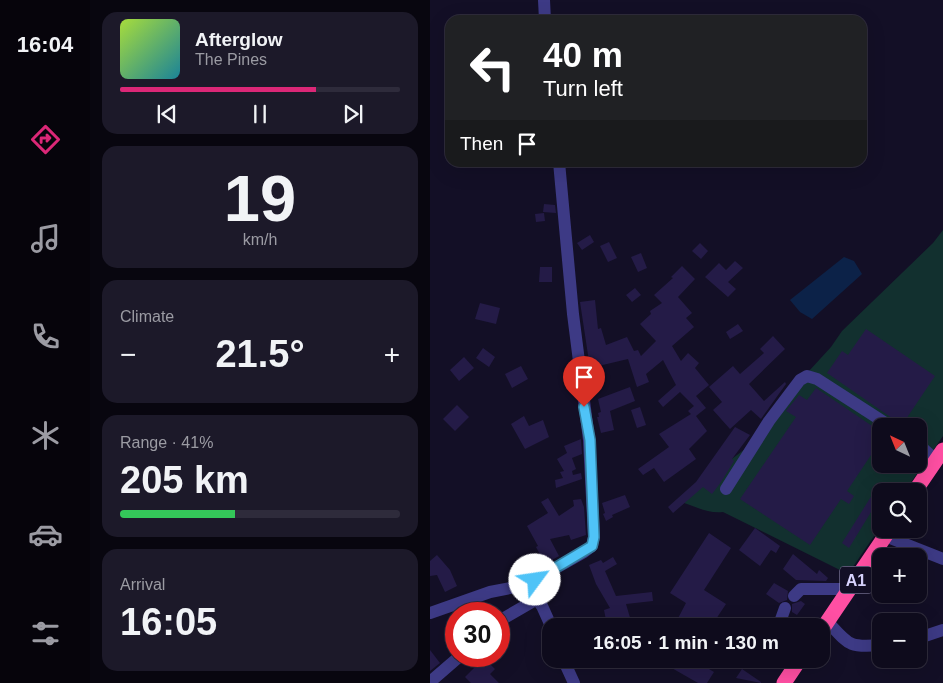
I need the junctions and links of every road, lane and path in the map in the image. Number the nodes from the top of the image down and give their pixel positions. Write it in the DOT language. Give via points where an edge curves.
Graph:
graph roads {
  1 [pos="544,0"];
  2 [pos="546,15"];
  3 [pos="559,167"];
  4 [pos="878,418"];
  5 [pos="928,449"];
  6 [pos="940,455"];
  7 [pos="921,483"];
  8 [pos="726,489"];
  9 [pos="883,538"];
  10 [pos="899,538"];
  11 [pos="943,559"];
  12 [pos="526,585"];
  13 [pos="849,589"];
  14 [pos="794,596"];
  15 [pos="537,599"];
  16 [pos="786,608"];
  17 [pos="430,614"];
  18 [pos="510,615"];
  19 [pos="548,618"];
  20 [pos="782,618"];
  21 [pos="830,618"];
  22 [pos="830,630"];
  23 [pos="943,630"];
  24 [pos="927,635"];
  25 [pos="872,646"];
  26 [pos="447,667"];
  27 [pos="567,668"];
  28 [pos="794,668"];
  29 [pos="430,682"];
  30 [pos="574,683"];
  31 [pos="784,683"];
  1 -- 2 [label="street"];
  3 -- 12 [label="street" via="573,314 590,440 594,537 592,546 584,552"];
  4 -- 8 [label="street" via="817,379 807,376 800,380 770,421"];
  5 -- 6 [label="street"];
  6 -- 7 [label="highway"];
  9 -- 13 [label="highway, A1"];
  10 -- 11 [label="street"];
  12 -- 15 [label="street"];
  12 -- 17 [label="street" via="490,592"];
  13 -- 14 [label="street" via="801,590"];
  13 -- 21 [label="highway, A1"];
  15 -- 18 [label="street"];
  15 -- 19 [label="street"];
  16 -- 20 [label="street"];
  22 -- 25 [label="street" via="848,644"];
  23 -- 24 [label="street"];
  26 -- 29 [label="street"];
  27 -- 30 [label="street"];
  28 -- 31 [label="highway"];
}
